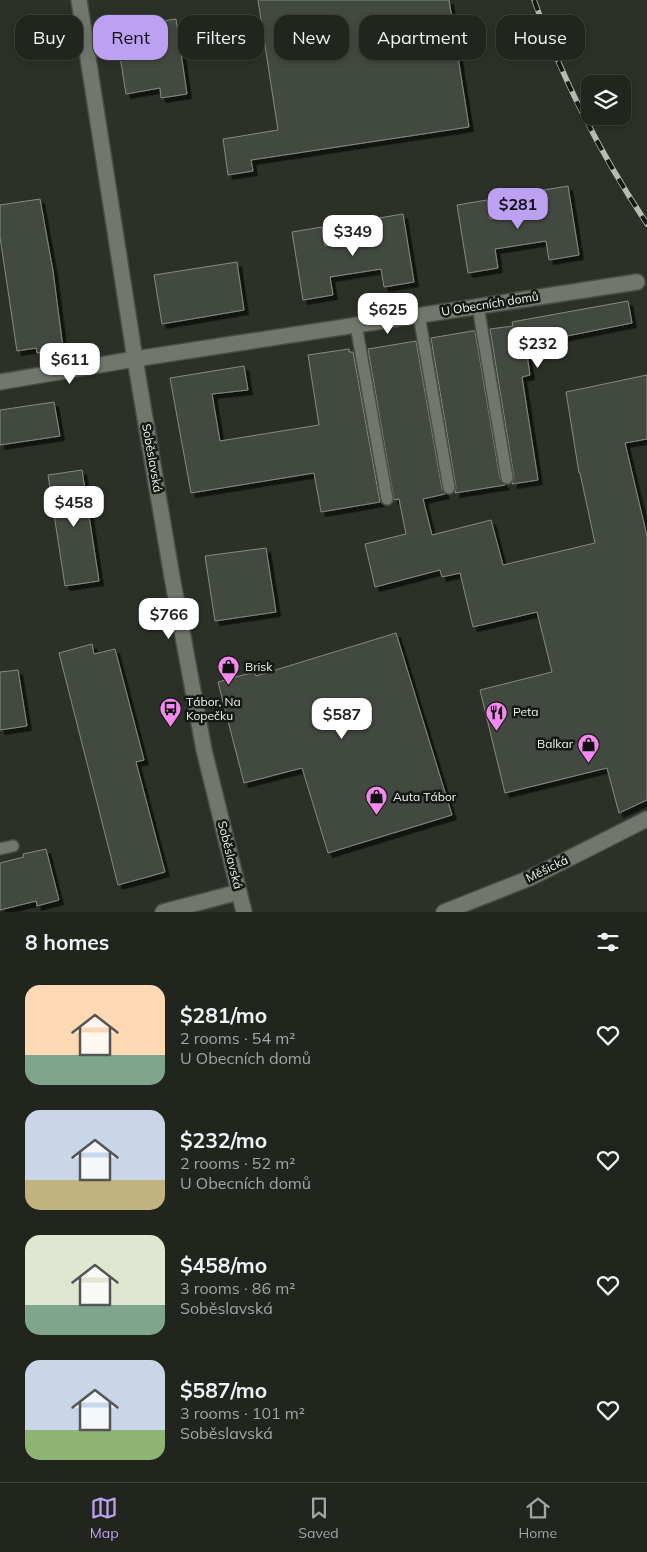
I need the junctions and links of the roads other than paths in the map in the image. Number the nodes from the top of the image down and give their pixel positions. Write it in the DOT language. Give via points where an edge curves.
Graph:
graph roads {
  1 [pos="79,0"];
  2 [pos="637,282"];
  3 [pos="478,306"];
  4 [pos="418,315"];
  5 [pos="356,325"];
  6 [pos="135,359"];
  7 [pos="0,382"];
  8 [pos="507,478"];
  9 [pos="449,488"];
  10 [pos="387,499"];
  11 [pos="647,819"];
  12 [pos="13,846"];
  13 [pos="0,849"];
  14 [pos="239,892"];
  15 [pos="163,912"];
  16 [pos="244,912"];
  17 [pos="444,912"];
  1 -- 6 [label="street, Soběslavská"];
  2 -- 3 [label="street, U Obecních domů"];
  3 -- 4 [label="street, U Obecních domů"];
  3 -- 8 [label="lane"];
  4 -- 5 [label="street, U Obecních domů"];
  4 -- 9 [label="lane"];
  5 -- 6 [label="street, U Obecních domů"];
  5 -- 10 [label="lane"];
  6 -- 7 [label="street, U Obecních domů"];
  6 -- 14 [label="street, Soběslavská" via="204,750"];
  11 -- 17 [label="street, Měšická" via="530,878"];
  12 -- 13 [label="lane"];
  14 -- 15 [label="street"];
  14 -- 16 [label="street, Soběslavská"];
}
